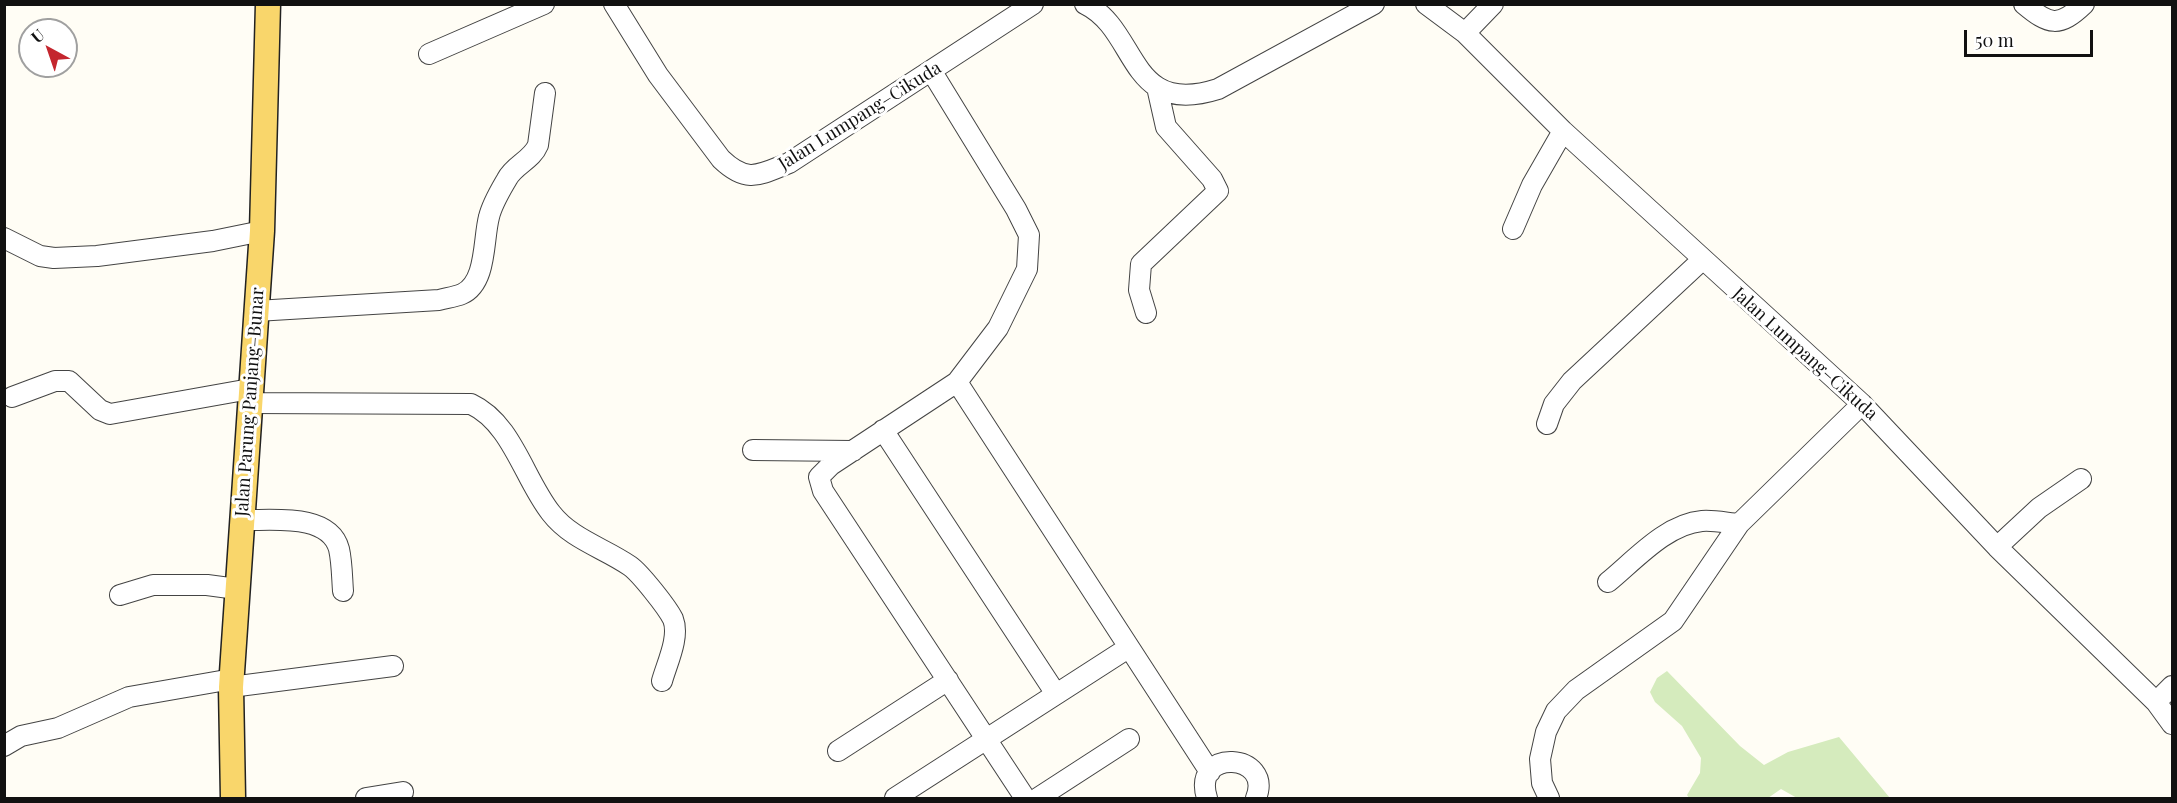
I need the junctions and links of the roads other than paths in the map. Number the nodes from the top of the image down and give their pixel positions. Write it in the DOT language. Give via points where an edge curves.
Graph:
graph roads {
  1 [pos="268,4"];
  2 [pos="544,4"];
  3 [pos="614,4"];
  4 [pos="1033,4"];
  5 [pos="1085,4"];
  6 [pos="1374,4"];
  7 [pos="1493,4"];
  8 [pos="2024,4"];
  9 [pos="2084,4"];
  10 [pos="1427,5"];
  11 [pos="1465,33"];
  12 [pos="429,54"];
  13 [pos="932,72"];
  14 [pos="1157,87"];
  15 [pos="545,93"];
  16 [pos="1563,131"];
  17 [pos="1513,229"];
  18 [pos="262,231"];
  19 [pos="4,238"];
  20 [pos="1702,260"];
  21 [pos="256,311"];
  22 [pos="1146,313"];
  23 [pos="957,382"];
  24 [pos="250,396"];
  25 [pos="12,397"];
  26 [pos="1862,404"];
  27 [pos="1547,424"];
  28 [pos="883,430"];
  29 [pos="753,450"];
  30 [pos="853,451"];
  31 [pos="2080,479"];
  32 [pos="242,520"];
  33 [pos="1739,524"];
  34 [pos="1997,547"];
  35 [pos="1608,582"];
  36 [pos="237,589"];
  37 [pos="343,591"];
  38 [pos="120,595"];
  39 [pos="1128,648"];
  40 [pos="393,666"];
  41 [pos="948,680"];
  42 [pos="662,681"];
  43 [pos="232,683"];
  44 [pos="2172,686"];
  45 [pos="1056,694"];
  46 [pos="2156,702"];
  47 [pos="2172,724"];
  48 [pos="987,739"];
  49 [pos="1129,739"];
  50 [pos="4,746"];
  51 [pos="838,751"];
  52 [pos="1210,772"];
  53 [pos="403,792"];
  54 [pos="233,798"];
  55 [pos="366,798"];
  56 [pos="896,798"];
  57 [pos="1025,798"];
  58 [pos="1038,798"];
  59 [pos="1206,798"];
  60 [pos="1256,798"];
  61 [pos="1549,798"];
  1 -- 18 [label="main road, Jalan Parung Panjang–Bunar"];
  2 -- 12 [label="street"];
  3 -- 13 [label="street, Jalan Lumpang–Cikuda" via="658,75 722,159 733,171 746,176 761,175 789,163"];
  4 -- 13 [label="street, Jalan Lumpang–Cikuda"];
  5 -- 14 [label="street" via="1110,26 1142,76"];
  6 -- 14 [label="street" via="1218,89 1200,94"];
  7 -- 11 [label="street"];
  8 -- 9 [label="street" via="2044,21 2060,22"];
  10 -- 11 [label="street, Jalan Lumpang–Cikuda"];
  11 -- 16 [label="street, Jalan Lumpang–Cikuda"];
  13 -- 23 [label="street" via="1029,235 1027,269 998,328"];
  14 -- 22 [label="street" via="1166,127 1218,191 1141,264 1139,290"];
  15 -- 21 [label="street" via="538,146 509,174 502,187 489,216 481,266 464,293 439,300"];
  16 -- 17 [label="street" via="1532,185"];
  16 -- 20 [label="street, Jalan Lumpang–Cikuda"];
  18 -- 19 [label="street" via="190,244 54,258 40,256"];
  18 -- 21 [label="main road, Jalan Parung Panjang–Bunar"];
  20 -- 26 [label="street, Jalan Lumpang–Cikuda"];
  20 -- 27 [label="street" via="1572,381 1554,404"];
  21 -- 24 [label="main road, Jalan Parung Panjang–Bunar"];
  23 -- 28 [label="street"];
  23 -- 39 [label="street"];
  24 -- 25 [label="street" via="110,414 100,410 69,381 55,381"];
  24 -- 32 [label="main road, Jalan Parung Panjang–Bunar"];
  24 -- 42 [label="street" via="471,404 483,410 497,424 551,514 580,538 632,567 669,614 675,634"];
  26 -- 33 [label="street"];
  26 -- 34 [label="street, Jalan Lumpang–Cikuda"];
  28 -- 30 [label="street"];
  28 -- 45 [label="street"];
  29 -- 30 [label="street"];
  30 -- 41 [label="street" via="819,477 823,491"];
  31 -- 34 [label="street" via="2038,508"];
  32 -- 36 [label="main road, Jalan Parung Panjang–Bunar"];
  32 -- 37 [label="street" via="317,525 338,548"];
  33 -- 35 [label="street" via="1701,521 1686,525 1665,535"];
  33 -- 61 [label="street" via="1673,621 1576,690 1556,711 1540,759 1542,783"];
  34 -- 46 [label="street, Jalan Lumpang–Cikuda"];
  36 -- 38 [label="street" via="153,585"];
  36 -- 43 [label="main road, Jalan Parung Panjang–Bunar"];
  39 -- 45 [label="street"];
  39 -- 52 [label="street"];
  40 -- 43 [label="street"];
  41 -- 48 [label="street"];
  41 -- 51 [label="street"];
  43 -- 50 [label="street" via="129,697 58,728 21,736"];
  43 -- 54 [label="main road, Jalan Parung Panjang–Bunar"];
  44 -- 46 [label="street"];
  45 -- 48 [label="street"];
  46 -- 47 [label="street, Jalan Lumpang–Cikuda"];
  48 -- 56 [label="street"];
  48 -- 57 [label="street"];
  49 -- 58 [label="street"];
  52 -- 59 [label="street" via="1204,788"];
  52 -- 60 [label="street" via="1225,762 1243,764 1256,776"];
  53 -- 55 [label="street"];
}
